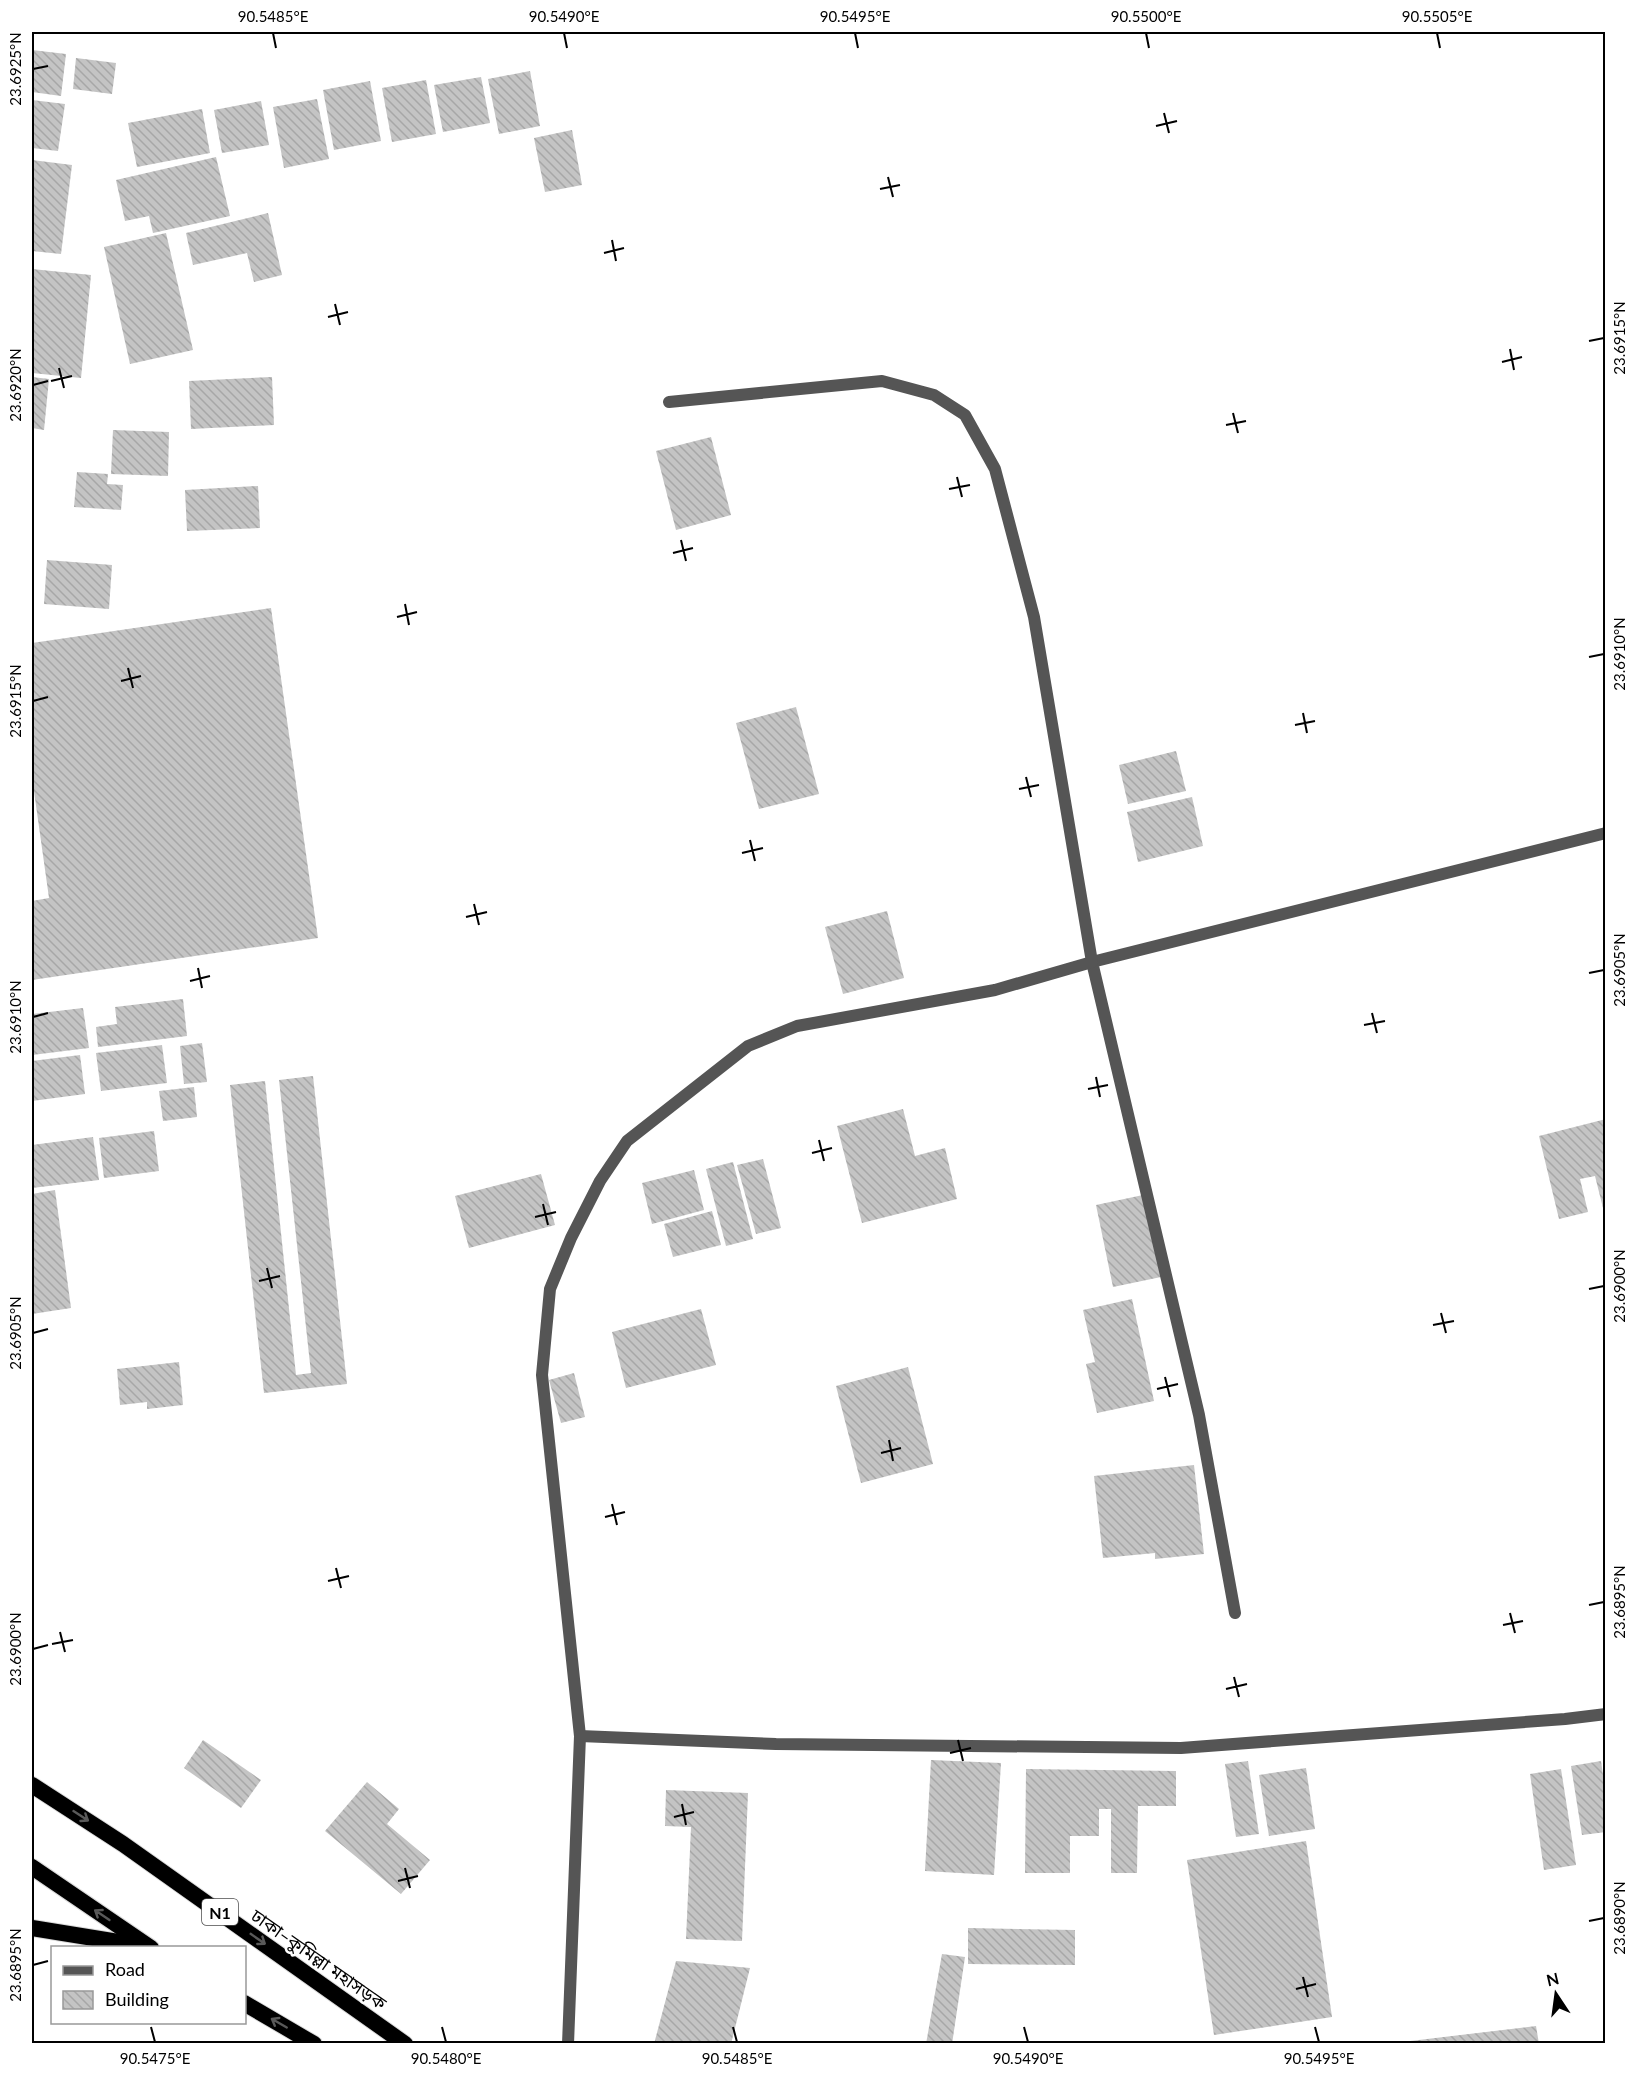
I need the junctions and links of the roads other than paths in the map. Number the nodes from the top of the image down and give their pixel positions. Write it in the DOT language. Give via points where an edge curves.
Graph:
graph roads {
  1 [pos="669,402"];
  2 [pos="1605,833"];
  3 [pos="1092,962"];
  4 [pos="1235,1613"];
  5 [pos="1605,1714"];
  6 [pos="580,1736"];
  7 [pos="32,1785"];
  8 [pos="32,1867"];
  9 [pos="32,1928"];
  10 [pos="145,1946"];
  11 [pos="150,1946"];
  12 [pos="246,2003"];
  13 [pos="314,2043"];
  14 [pos="405,2043"];
  15 [pos="568,2043"];
  1 -- 3 [label="street" via="882,381 934,395 965,416 995,469 1034,617"];
  2 -- 3 [label="street"];
  3 -- 4 [label="street" via="1199,1415"];
  3 -- 6 [label="street" via="995,990 797,1026 748,1046 627,1141 600,1181 550,1289 542,1375"];
  5 -- 6 [label="street" via="1181,1748 776,1744"];
  6 -- 15 [label="street"];
  7 -- 14 [label="highway, ঢাকা–কুমিল্লা মহাসড়ক / N1, one-way" via="123,1844"];
  11 -- 8 [label="highway, one-way"];
  9 -- 10 [label="highway"];
  13 -- 12 [label="highway, one-way"];
}
